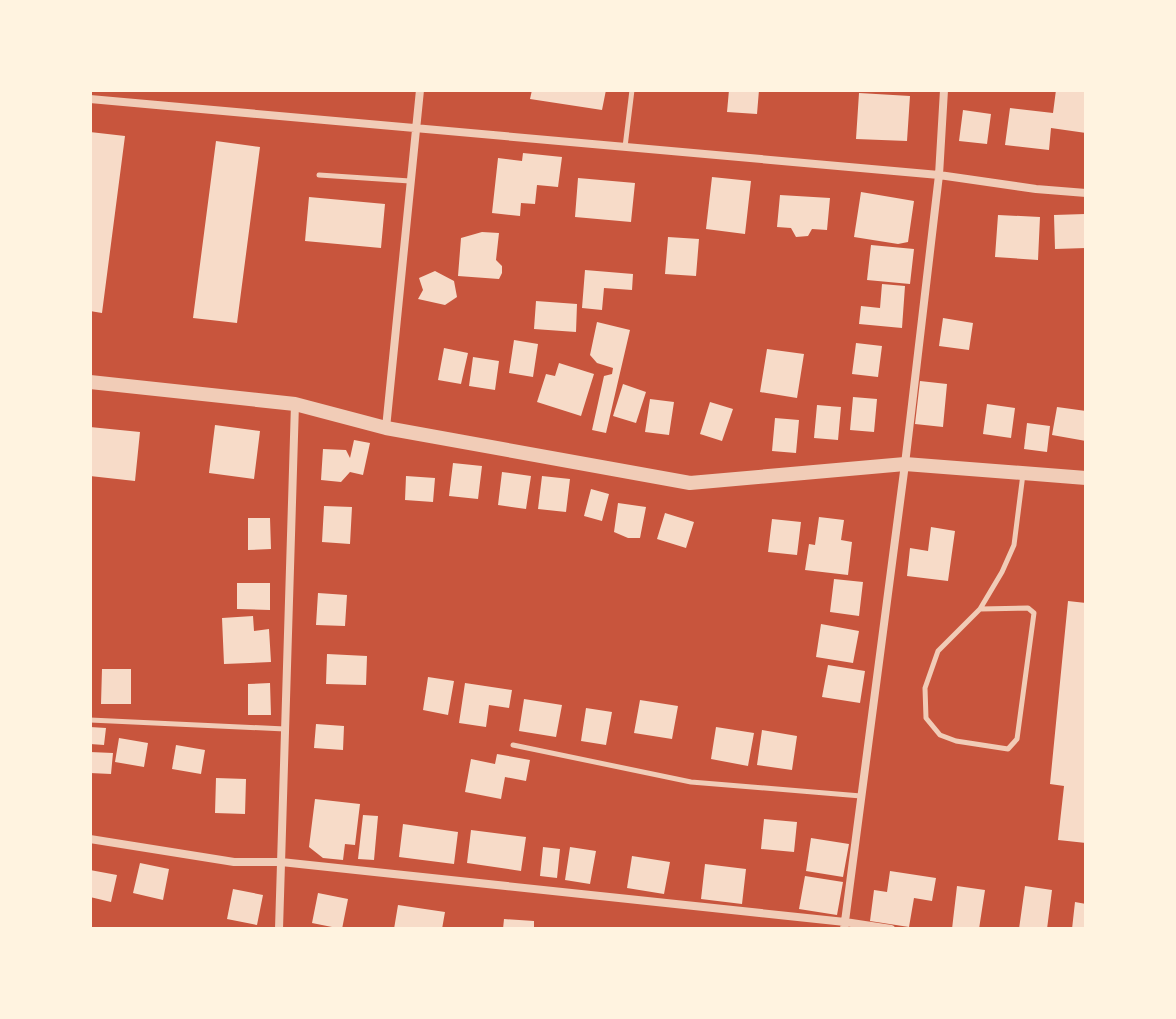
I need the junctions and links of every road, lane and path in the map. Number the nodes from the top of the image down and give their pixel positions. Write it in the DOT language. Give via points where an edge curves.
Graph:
graph roads {
  1 [pos="420,90"];
  2 [pos="632,90"];
  3 [pos="944,90"];
  4 [pos="90,99"];
  5 [pos="415,128"];
  6 [pos="625,147"];
  7 [pos="319,175"];
  8 [pos="939,175"];
  9 [pos="410,181"];
  10 [pos="1086,193"];
  11 [pos="90,382"];
  12 [pos="295,404"];
  13 [pos="386,428"];
  14 [pos="905,464"];
  15 [pos="1023,473"];
  16 [pos="1086,478"];
  17 [pos="980,609"];
  18 [pos="90,720"];
  19 [pos="285,729"];
  20 [pos="513,745"];
  21 [pos="862,796"];
  22 [pos="90,839"];
  23 [pos="281,862"];
  24 [pos="844,926"];
  25 [pos="279,929"];
  26 [pos="891,929"];
  1 -- 5 [label="street"];
  2 -- 6 [label="lane"];
  3 -- 8 [label="street"];
  4 -- 5 [label="street"];
  5 -- 6 [label="street"];
  5 -- 9 [label="street"];
  6 -- 8 [label="street"];
  7 -- 9 [label="lane"];
  8 -- 10 [label="street"];
  8 -- 14 [label="street"];
  9 -- 13 [label="street"];
  11 -- 12 [label="street"];
  12 -- 13 [label="street"];
  12 -- 19 [label="street"];
  13 -- 14 [label="street" via="690,483"];
  14 -- 15 [label="street"];
  14 -- 21 [label="street"];
  15 -- 16 [label="street"];
  15 -- 17 [label="lane" via="1014,545"];
  17 -- 17 [label="lane" via="938,651 925,688 926,718 940,735 1008,749 1017,739 1034,613 1028,608"];
  18 -- 19 [label="lane"];
  19 -- 23 [label="street"];
  20 -- 21 [label="lane" via="691,782"];
  21 -- 24 [label="street"];
  22 -- 23 [label="street" via="234,862"];
  23 -- 24 [label="street"];
  23 -- 25 [label="street"];
  24 -- 26 [label="street"];
}
